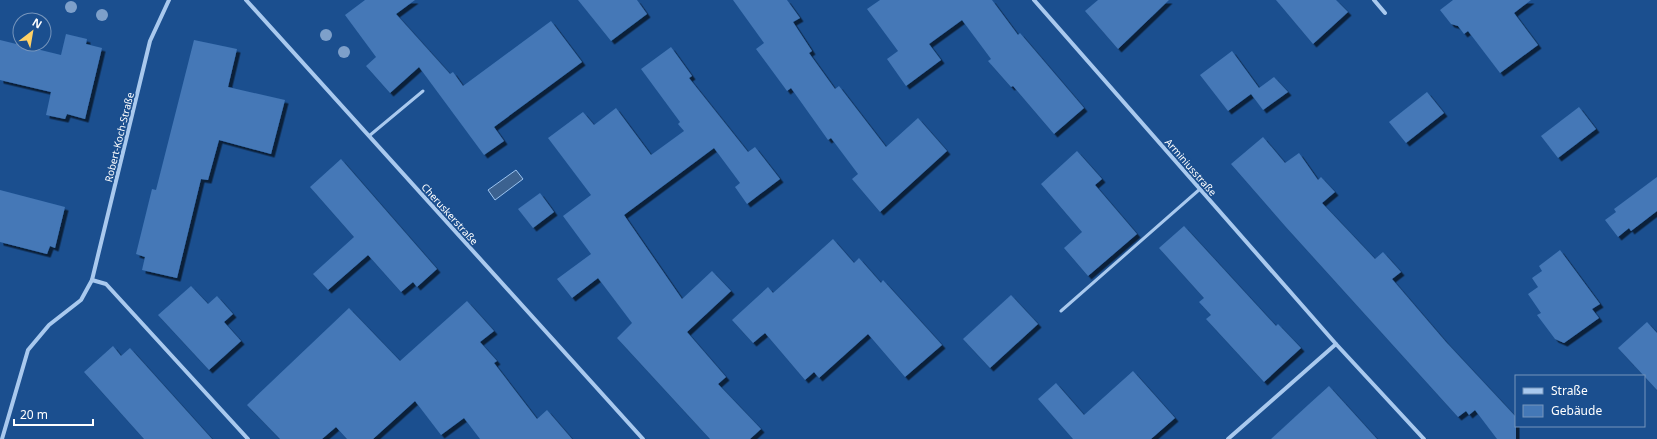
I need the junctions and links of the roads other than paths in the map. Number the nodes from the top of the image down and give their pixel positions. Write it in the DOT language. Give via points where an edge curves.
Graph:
graph roads {
  1 [pos="169,0"];
  2 [pos="246,0"];
  3 [pos="1034,0"];
  4 [pos="1374,0"];
  5 [pos="1385,14"];
  6 [pos="423,91"];
  7 [pos="369,136"];
  8 [pos="1200,189"];
  9 [pos="92,280"];
  10 [pos="1061,311"];
  11 [pos="1336,344"];
  12 [pos="2,439"];
  13 [pos="248,439"];
  14 [pos="643,439"];
  15 [pos="1228,439"];
  16 [pos="1424,439"];
  1 -- 9 [label="street, Robert-Koch-Straße" via="150,41"];
  2 -- 7 [label="street, Cheruskerstraße"];
  3 -- 8 [label="street, Arminiusstraße"];
  4 -- 5 [label="street"];
  6 -- 7 [label="lane"];
  7 -- 14 [label="street, Cheruskerstraße"];
  8 -- 10 [label="lane"];
  8 -- 11 [label="street, Arminiusstraße"];
  9 -- 12 [label="street, Robert-Koch-Straße" via="81,300 48,325 28,350"];
  9 -- 13 [label="street" via="106,284"];
  11 -- 15 [label="street"];
  11 -- 16 [label="street, Arminiusstraße"];
}
